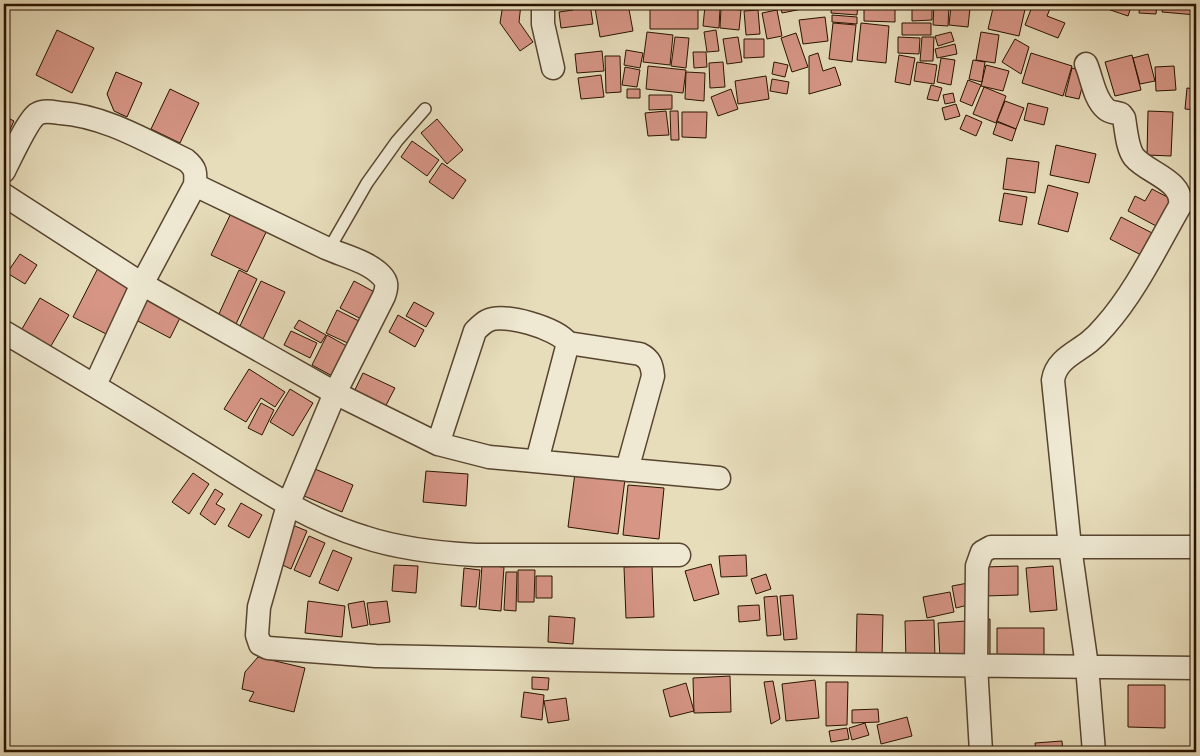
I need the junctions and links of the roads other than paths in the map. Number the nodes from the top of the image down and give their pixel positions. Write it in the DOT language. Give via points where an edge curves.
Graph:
graph roads {
  1 [pos="542,4"];
  2 [pos="1086,64"];
  3 [pos="553,68"];
  4 [pos="425,109"];
  5 [pos="4,171"];
  6 [pos="195,185"];
  7 [pos="4,195"];
  8 [pos="329,249"];
  9 [pos="142,284"];
  10 [pos="4,332"];
  11 [pos="568,343"];
  12 [pos="95,385"];
  13 [pos="335,393"];
  14 [pos="438,444"];
  15 [pos="537,461"];
  16 [pos="627,470"];
  17 [pos="718,478"];
  18 [pos="288,505"];
  19 [pos="1070,547"];
  20 [pos="1196,547"];
  21 [pos="679,555"];
  22 [pos="976,665"];
  23 [pos="1087,666"];
  24 [pos="1196,668"];
  25 [pos="981,752"];
  26 [pos="1094,752"];
  1 -- 3 [label="street"];
  2 -- 19 [label="street" via="1101,103 1124,118 1133,156 1175,188 1181,201 1132,289 1106,325 1064,359 1054,372"];
  4 -- 8 [label="lane" via="366,183"];
  5 -- 6 [label="street" via="37,114 74,113 96,119 186,160 196,172"];
  6 -- 8 [label="street"];
  6 -- 9 [label="street"];
  7 -- 9 [label="street"];
  8 -- 13 [label="street" via="371,266 386,281 387,287"];
  9 -- 12 [label="street"];
  9 -- 13 [label="street"];
  10 -- 12 [label="street"];
  11 -- 14 [label="street" via="558,333 507,318 488,320 474,331"];
  11 -- 15 [label="street"];
  11 -- 16 [label="street" via="640,354 652,366 653,376"];
  12 -- 18 [label="street"];
  13 -- 14 [label="street"];
  13 -- 18 [label="street"];
  14 -- 15 [label="street" via="489,457"];
  15 -- 16 [label="street"];
  16 -- 17 [label="street"];
  18 -- 21 [label="street" via="363,537 450,554"];
  18 -- 22 [label="street" via="259,607 257,635 260,644 268,648 386,656"];
  19 -- 20 [label="street"];
  19 -- 22 [label="street" via="992,547 982,552 977,566"];
  19 -- 23 [label="street"];
  22 -- 23 [label="street"];
  22 -- 25 [label="street"];
  23 -- 24 [label="street"];
  23 -- 26 [label="street"];
}
